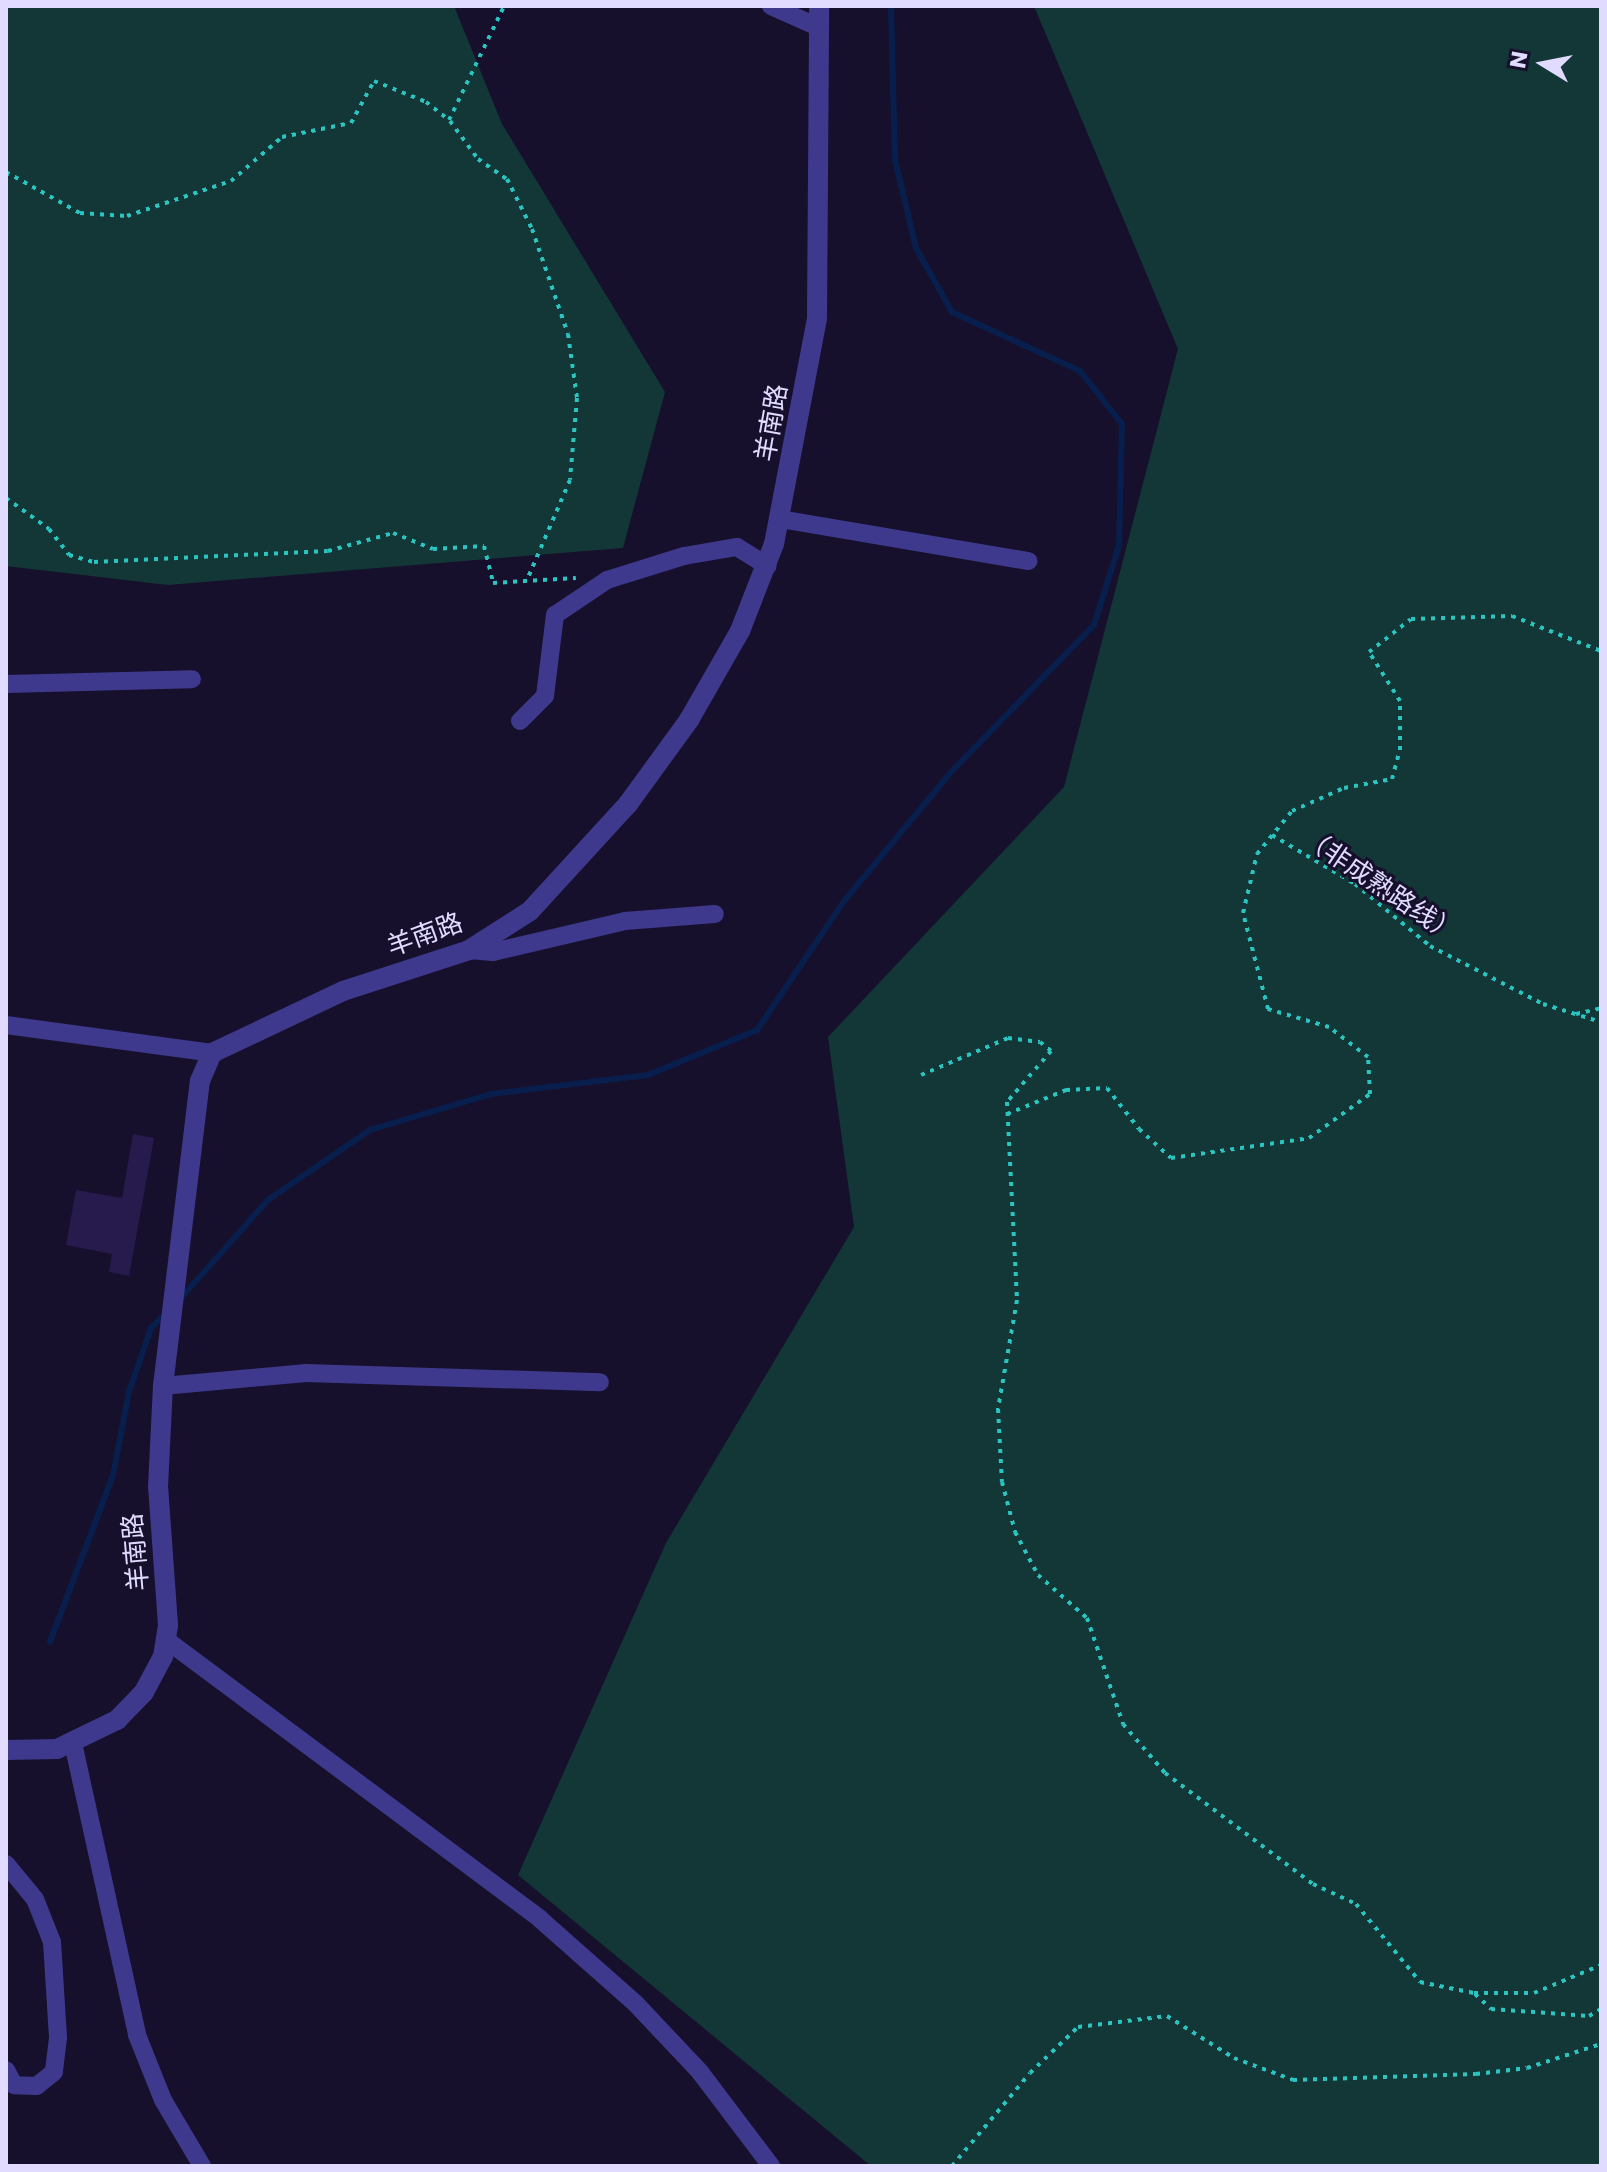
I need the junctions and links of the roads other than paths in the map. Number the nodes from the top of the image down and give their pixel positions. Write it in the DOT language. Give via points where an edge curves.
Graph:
graph roads {
  1 [pos="771,6"];
  2 [pos="819,6"];
  3 [pos="818,27"];
  4 [pos="780,519"];
  5 [pos="1028,561"];
  6 [pos="768,566"];
  7 [pos="192,679"];
  8 [pos="6,684"];
  9 [pos="520,721"];
  10 [pos="715,914"];
  11 [pos="469,950"];
  12 [pos="6,1025"];
  13 [pos="212,1053"];
  14 [pos="600,1382"];
  15 [pos="163,1386"];
  16 [pos="165,1639"];
  17 [pos="73,1743"];
  18 [pos="6,1750"];
  19 [pos="6,1864"];
  20 [pos="6,2070"];
  21 [pos="202,2166"];
  22 [pos="771,2166"];
  1 -- 3 [label="street"];
  2 -- 3 [label="street, 羊南路"];
  3 -- 4 [label="street, 羊南路" via="817,318"];
  4 -- 5 [label="street"];
  4 -- 6 [label="street, 羊南路"];
  6 -- 9 [label="street" via="737,547 684,556 607,580 555,615 545,696"];
  6 -- 11 [label="street, 羊南路" via="740,631 689,720 628,804 530,911"];
  7 -- 8 [label="street"];
  10 -- 11 [label="street" via="625,921 493,952"];
  11 -- 13 [label="street, 羊南路" via="343,991"];
  12 -- 13 [label="street"];
  13 -- 15 [label="street, 羊南路" via="200,1081"];
  14 -- 15 [label="street" via="306,1373"];
  15 -- 16 [label="street, 羊南路" via="158,1487"];
  16 -- 17 [label="street, 羊南路" via="163,1657 144,1692 117,1720"];
  16 -- 22 [label="street" via="540,1919 636,2004 700,2072"];
  17 -- 18 [label="street, 羊南路" via="57,1749"];
  17 -- 21 [label="street" via="137,2035 163,2100"];
  19 -- 20 [label="street" via="35,1899 52,1942 58,2038 54,2072 37,2086 14,2085"];
}
